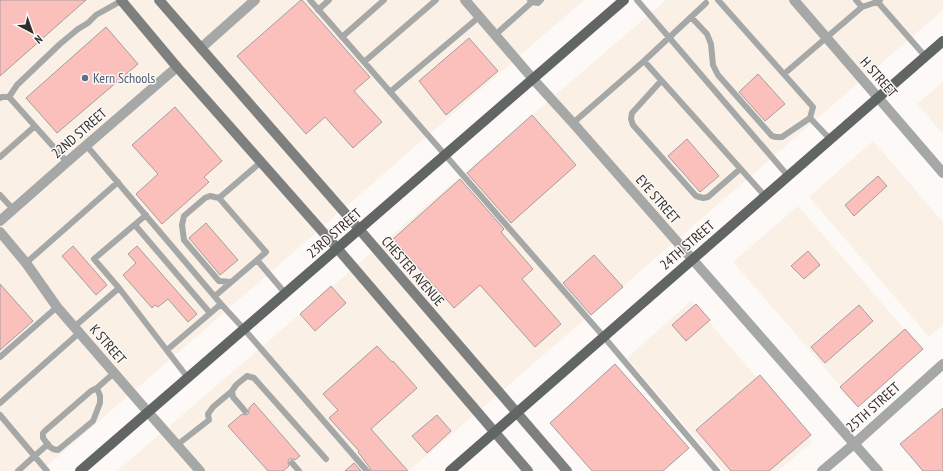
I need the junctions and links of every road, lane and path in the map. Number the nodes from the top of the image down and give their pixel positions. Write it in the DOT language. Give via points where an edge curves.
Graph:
graph roads {
  1 [pos="121,0"];
  2 [pos="159,0"];
  3 [pos="310,0"];
  4 [pos="329,0"];
  5 [pos="384,0"];
  6 [pos="436,0"];
  7 [pos="465,0"];
  8 [pos="541,0"];
  9 [pos="624,0"];
  10 [pos="637,0"];
  11 [pos="714,0"];
  12 [pos="718,0"];
  13 [pos="794,0"];
  14 [pos="856,0"];
  15 [pos="531,1"];
  16 [pos="705,1"];
  17 [pos="878,1"];
  18 [pos="248,2"];
  19 [pos="862,7"];
  20 [pos="318,10"];
  21 [pos="479,17"];
  22 [pos="691,17"];
  23 [pos="495,35"];
  24 [pos="342,37"];
  25 [pos="668,37"];
  26 [pos="826,38"];
  27 [pos="943,41"];
  28 [pos="201,48"];
  29 [pos="925,56"];
  30 [pos="644,61"];
  31 [pos="364,62"];
  32 [pos="177,67"];
  33 [pos="784,74"];
  34 [pos="533,79"];
  35 [pos="661,81"];
  36 [pos="390,92"];
  37 [pos="9,97"];
  38 [pos="0,98"];
  39 [pos="878,98"];
  40 [pos="810,118"];
  41 [pos="573,123"];
  42 [pos="35,126"];
  43 [pos="830,139"];
  44 [pos="86,145"];
  45 [pos="445,155"];
  46 [pos="0,157"];
  47 [pos="67,162"];
  48 [pos="261,162"];
  49 [pos="740,169"];
  50 [pos="943,173"];
  51 [pos="788,176"];
  52 [pos="118,182"];
  53 [pos="0,195"];
  54 [pos="765,196"];
  55 [pos="219,198"];
  56 [pos="13,209"];
  57 [pos="146,215"];
  58 [pos="0,221"];
  59 [pos="135,225"];
  60 [pos="359,229"];
  61 [pos="0,232"];
  62 [pos="337,248"];
  63 [pos="257,260"];
  64 [pos="692,260"];
  65 [pos="26,263"];
  66 [pos="231,282"];
  67 [pos="119,288"];
  68 [pos="285,293"];
  69 [pos="215,296"];
  70 [pos="221,304"];
  71 [pos="57,307"];
  72 [pos="210,313"];
  73 [pos="244,329"];
  74 [pos="77,330"];
  75 [pos="604,337"];
  76 [pos="167,350"];
  77 [pos="0,357"];
  78 [pos="943,364"];
  79 [pos="114,373"];
  80 [pos="188,378"];
  81 [pos="97,388"];
  82 [pos="232,391"];
  83 [pos="0,403"];
  84 [pos="245,411"];
  85 [pos="148,412"];
  86 [pos="516,413"];
  87 [pos="0,415"];
  88 [pos="495,432"];
  89 [pos="48,444"];
  90 [pos="854,444"];
  91 [pos="177,445"];
  92 [pos="35,456"];
  93 [pos="326,459"];
  94 [pos="292,463"];
  95 [pos="18,471"];
  96 [pos="48,471"];
  97 [pos="80,471"];
  98 [pos="200,471"];
  99 [pos="299,471"];
  100 [pos="367,471"];
  101 [pos="450,471"];
  102 [pos="528,471"];
  103 [pos="567,471"];
  104 [pos="717,471"];
  105 [pos="822,471"];
  106 [pos="878,471"];
  1 -- 32 [label="main road"];
  1 -- 37 [label="lane" via="96,15 60,44 17,85"];
  2 -- 28 [label="main road, CHESTER AVENUE"];
  3 -- 20 [label="lane"];
  4 -- 20 [label="lane"];
  5 -- 24 [label="lane"];
  6 -- 31 [label="lane"];
  7 -- 21 [label="street, EYE STREET"];
  8 -- 15 [label="lane" via="538,3"];
  9 -- 34 [label="main road, 23RD STREET"];
  10 -- 25 [label="lane"];
  11 -- 16 [label="lane"];
  12 -- 33 [label="lane"];
  13 -- 26 [label="street, H STREET"];
  14 -- 19 [label="lane"];
  15 -- 23 [label="lane"];
  16 -- 22 [label="lane"];
  17 -- 19 [label="lane"];
  17 -- 29 [label="lane"];
  18 -- 28 [label="street"];
  19 -- 26 [label="lane"];
  20 -- 24 [label="lane"];
  21 -- 23 [label="street, EYE STREET"];
  21 -- 36 [label="lane"];
  22 -- 25 [label="lane"];
  22 -- 40 [label="lane" via="707,34 711,44 713,65 718,75 772,136 782,137"];
  23 -- 34 [label="street, EYE STREET"];
  24 -- 31 [label="lane"];
  25 -- 30 [label="lane"];
  25 -- 51 [label="lane"];
  26 -- 33 [label="lane"];
  26 -- 39 [label="street, H STREET"];
  27 -- 29 [label="main road, 24TH STREET"];
  28 -- 60 [label="main road, CHESTER AVENUE"];
  29 -- 39 [label="main road, 24TH STREET"];
  30 -- 35 [label="lane"];
  30 -- 41 [label="lane"];
  31 -- 36 [label="lane"];
  32 -- 44 [label="street, 22ND STREET"];
  32 -- 48 [label="main road"];
  33 -- 40 [label="lane" via="813,107"];
  34 -- 41 [label="street, EYE STREET"];
  34 -- 45 [label="main road, 23RD STREET"];
  35 -- 49 [label="lane"];
  35 -- 49 [label="lane" via="632,113 631,119 633,125 696,196 708,197"];
  36 -- 45 [label="lane"];
  37 -- 38 [label="lane"];
  37 -- 42 [label="lane"];
  39 -- 43 [label="main road, 24TH STREET"];
  39 -- 50 [label="street, H STREET"];
  40 -- 43 [label="lane"];
  41 -- 64 [label="street, EYE STREET"];
  42 -- 46 [label="lane"];
  42 -- 47 [label="lane"];
  43 -- 51 [label="main road, 24TH STREET"];
  44 -- 47 [label="street, 22ND STREET"];
  44 -- 52 [label="lane"];
  45 -- 60 [label="main road, 23RD STREET"];
  45 -- 75 [label="lane"];
  47 -- 56 [label="street, 22ND STREET"];
  48 -- 55 [label="lane"];
  48 -- 62 [label="main road"];
  49 -- 54 [label="lane"];
  51 -- 54 [label="main road, 24TH STREET"];
  52 -- 57 [label="lane"];
  52 -- 65 [label="lane"];
  53 -- 56 [label="lane"];
  54 -- 64 [label="main road, 24TH STREET"];
  55 -- 63 [label="lane" via="266,252"];
  55 -- 66 [label="lane" via="205,198 184,216 182,233 184,240 219,281"];
  56 -- 58 [label="street, 22ND STREET"];
  57 -- 59 [label="lane"];
  57 -- 69 [label="lane"];
  59 -- 67 [label="lane" via="94,259"];
  59 -- 72 [label="lane"];
  60 -- 62 [label="main road, 23RD STREET"];
  60 -- 86 [label="main road, CHESTER AVENUE"];
  61 -- 65 [label="street, K STREET"];
  62 -- 68 [label="main road, 23RD STREET"];
  62 -- 88 [label="main road"];
  63 -- 66 [label="lane"];
  63 -- 68 [label="lane"];
  64 -- 75 [label="main road, 24TH STREET"];
  64 -- 90 [label="street, EYE STREET"];
  65 -- 71 [label="street, K STREET"];
  66 -- 69 [label="lane"];
  67 -- 74 [label="lane"];
  67 -- 76 [label="lane"];
  68 -- 73 [label="main road, 23RD STREET"];
  69 -- 70 [label="lane"];
  70 -- 72 [label="lane"];
  70 -- 73 [label="lane"];
  71 -- 74 [label="street, K STREET"];
  71 -- 77 [label="lane"];
  72 -- 76 [label="lane"];
  73 -- 80 [label="main road, 23RD STREET"];
  73 -- 100 [label="lane"];
  74 -- 79 [label="street, K STREET"];
  74 -- 83 [label="lane"];
  75 -- 86 [label="main road, 24TH STREET"];
  75 -- 104 [label="lane"];
  76 -- 80 [label="lane"];
  78 -- 90 [label="street, 25TH STREET"];
  79 -- 81 [label="lane"];
  79 -- 85 [label="street, K STREET"];
  80 -- 85 [label="main road, 23RD STREET"];
  81 -- 89 [label="lane" via="43,433 43,438"];
  81 -- 89 [label="lane" via="100,403 93,420 58,450 54,450"];
  82 -- 84 [label="lane" via="233,397"];
  82 -- 91 [label="lane" via="213,407 208,414 209,420"];
  82 -- 93 [label="lane" via="247,376 254,378"];
  85 -- 91 [label="street, K STREET"];
  85 -- 97 [label="main road, 23RD STREET"];
  86 -- 88 [label="main road, 24TH STREET"];
  86 -- 103 [label="main road, CHESTER AVENUE"];
  87 -- 92 [label="lane"];
  88 -- 101 [label="main road, 24TH STREET"];
  88 -- 102 [label="main road"];
  89 -- 92 [label="lane"];
  90 -- 105 [label="street, 25TH STREET"];
  90 -- 106 [label="street, EYE STREET"];
  91 -- 98 [label="street, K STREET"];
  92 -- 95 [label="lane"];
  92 -- 96 [label="lane"];
  94 -- 99 [label="lane"];
}
